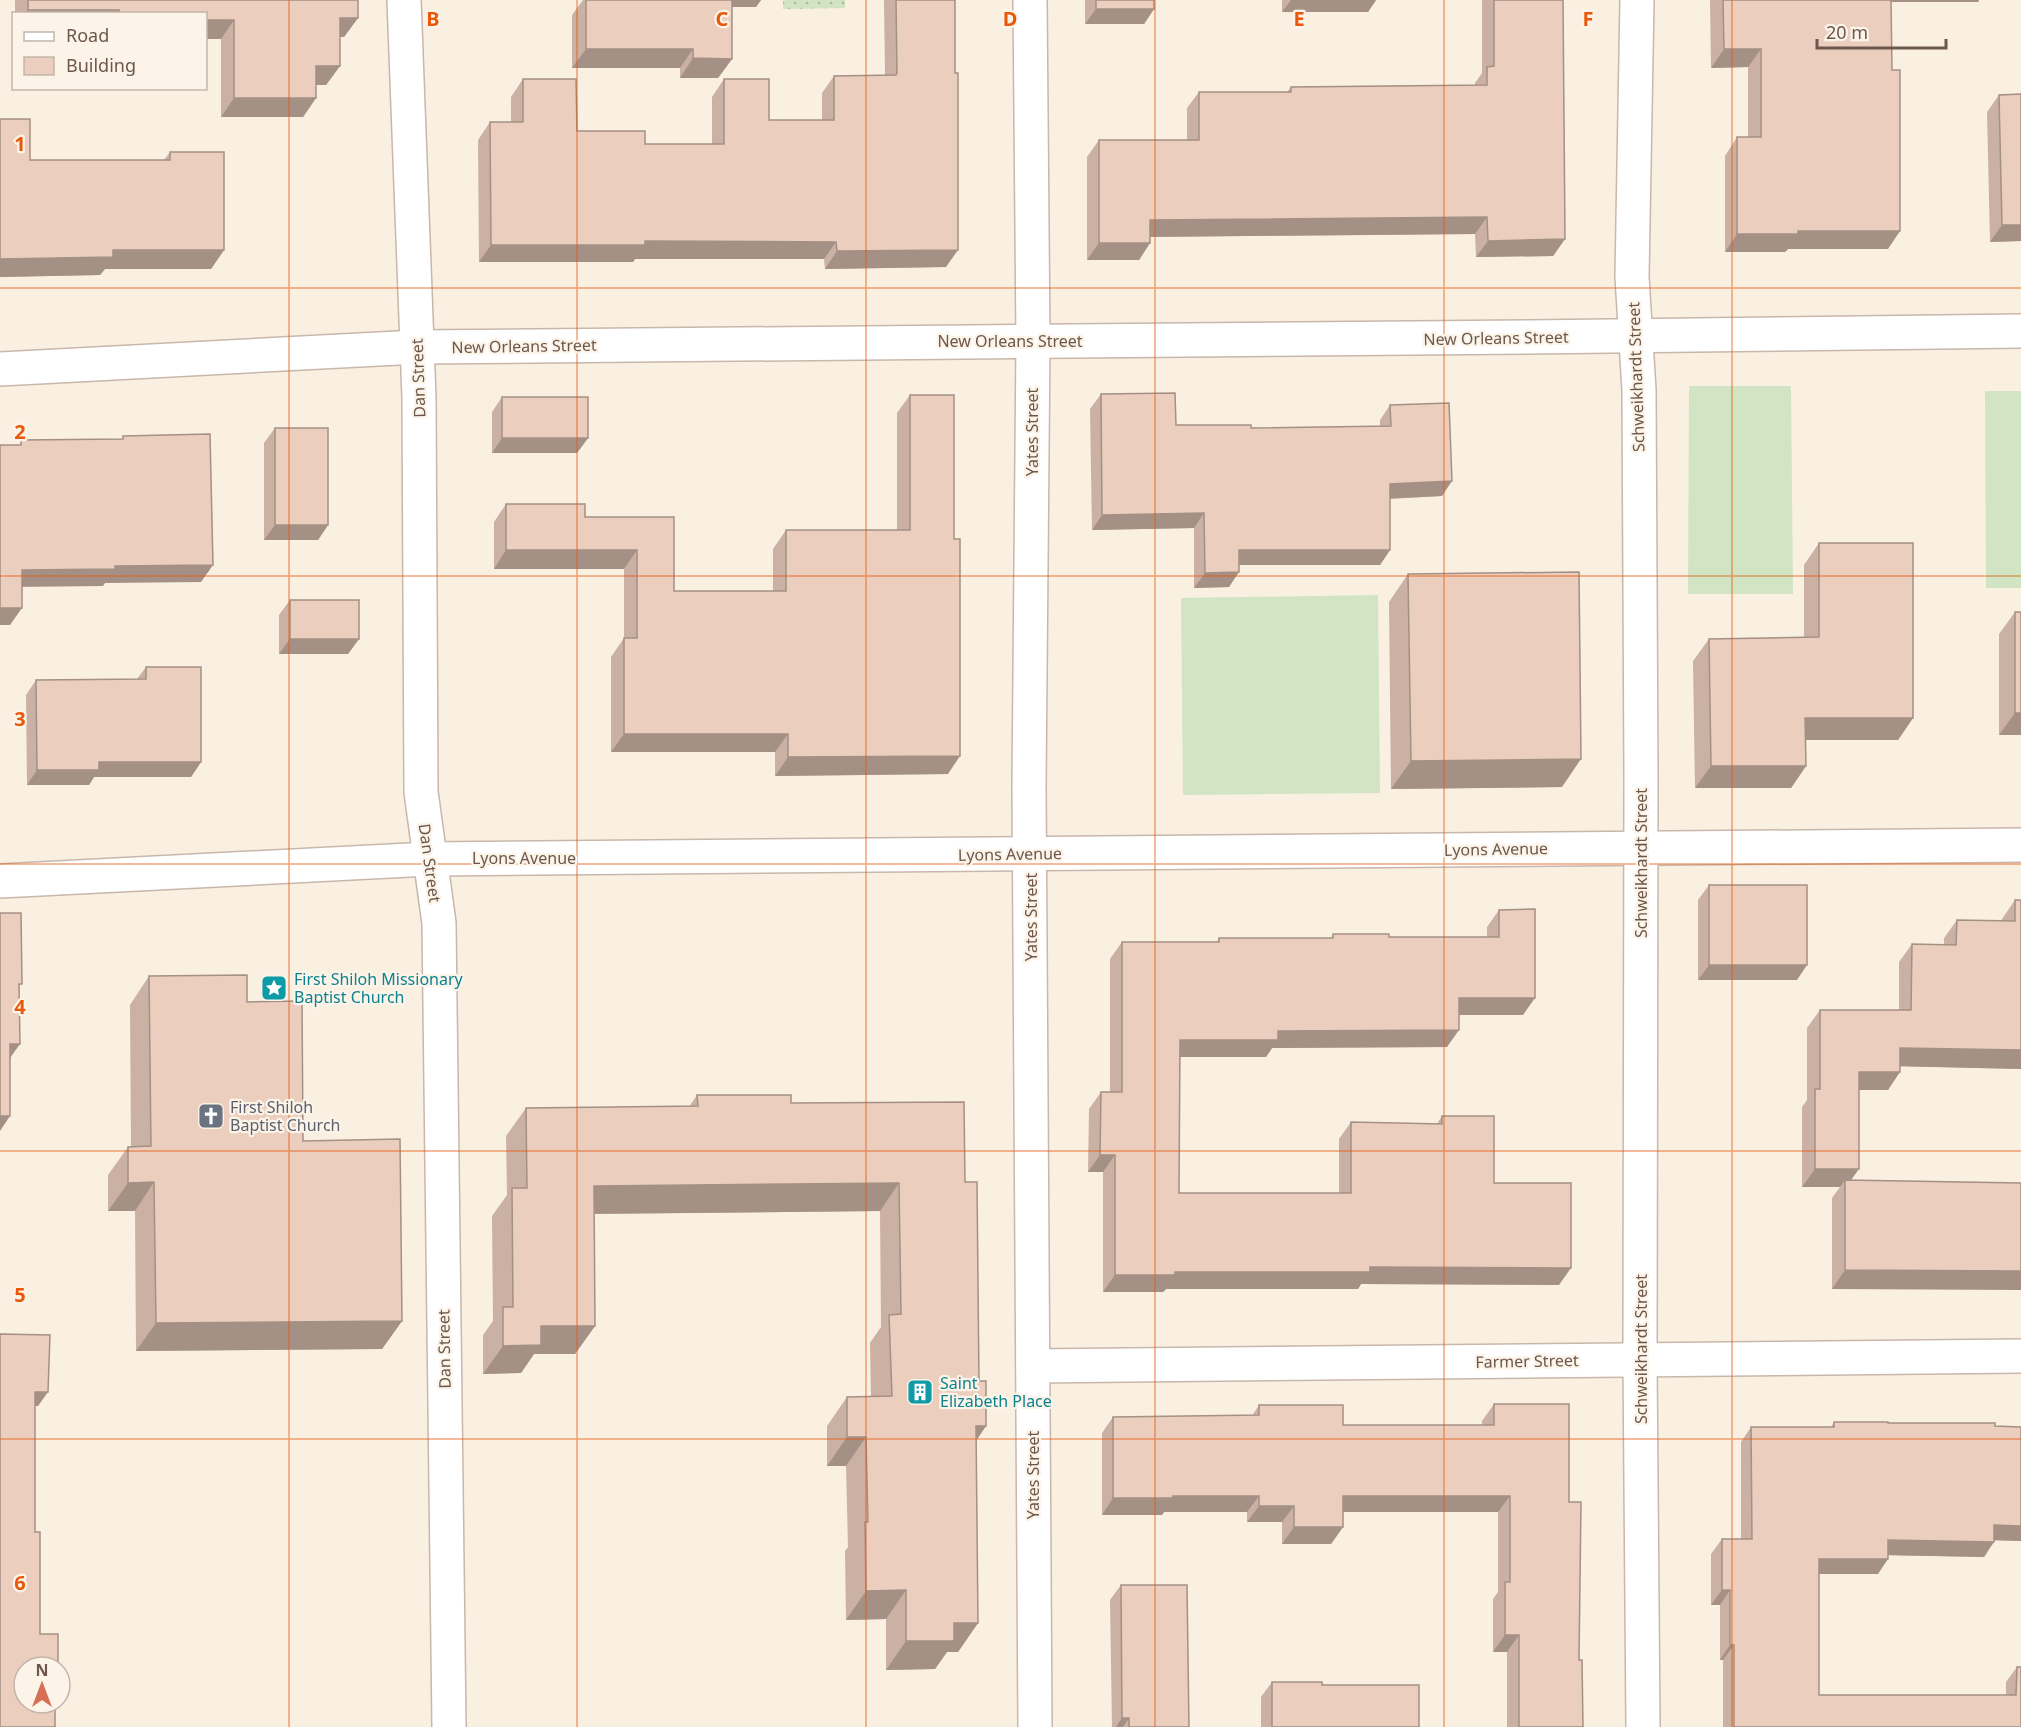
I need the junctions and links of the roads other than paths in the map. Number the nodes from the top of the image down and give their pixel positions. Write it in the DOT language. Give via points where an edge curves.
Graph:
graph roads {
  1 [pos="404,0"];
  2 [pos="1030,0"];
  3 [pos="1638,0"];
  4 [pos="2021,331"];
  5 [pos="1635,336"];
  6 [pos="1033,341"];
  7 [pos="417,347"];
  8 [pos="0,369"];
  9 [pos="2021,844"];
  10 [pos="1641,847"];
  11 [pos="1031,854"];
  12 [pos="429,859"];
  13 [pos="0,881"];
  14 [pos="2021,1356"];
  15 [pos="1640,1360"];
  16 [pos="1033,1366"];
  17 [pos="449,1727"];
  18 [pos="1035,1727"];
  19 [pos="1643,1727"];
  1 -- 7 [label="street, Dan Street"];
  2 -- 6 [label="street, Yates Street"];
  3 -- 5 [label="street, Schweikhardt Street" via="1632,277"];
  4 -- 5 [label="street, New Orleans Street"];
  5 -- 6 [label="street, New Orleans Street"];
  5 -- 10 [label="street, Schweikhardt Street" via="1639,390"];
  6 -- 7 [label="street, New Orleans Street"];
  6 -- 11 [label="street, Yates Street"];
  7 -- 8 [label="street, New Orleans Street"];
  7 -- 12 [label="street, Dan Street" via="421,792"];
  9 -- 10 [label="street, Lyons Avenue"];
  10 -- 11 [label="street, Lyons Avenue"];
  10 -- 15 [label="street, Schweikhardt Street"];
  11 -- 12 [label="street, Lyons Avenue"];
  11 -- 16 [label="street, Yates Street"];
  12 -- 13 [label="street, Lyons Avenue"];
  12 -- 17 [label="street, Dan Street" via="439,923"];
  14 -- 15 [label="street, Farmer Street"];
  15 -- 16 [label="street, Farmer Street"];
  15 -- 19 [label="street, Schweikhardt Street"];
  16 -- 18 [label="street, Yates Street"];
}
